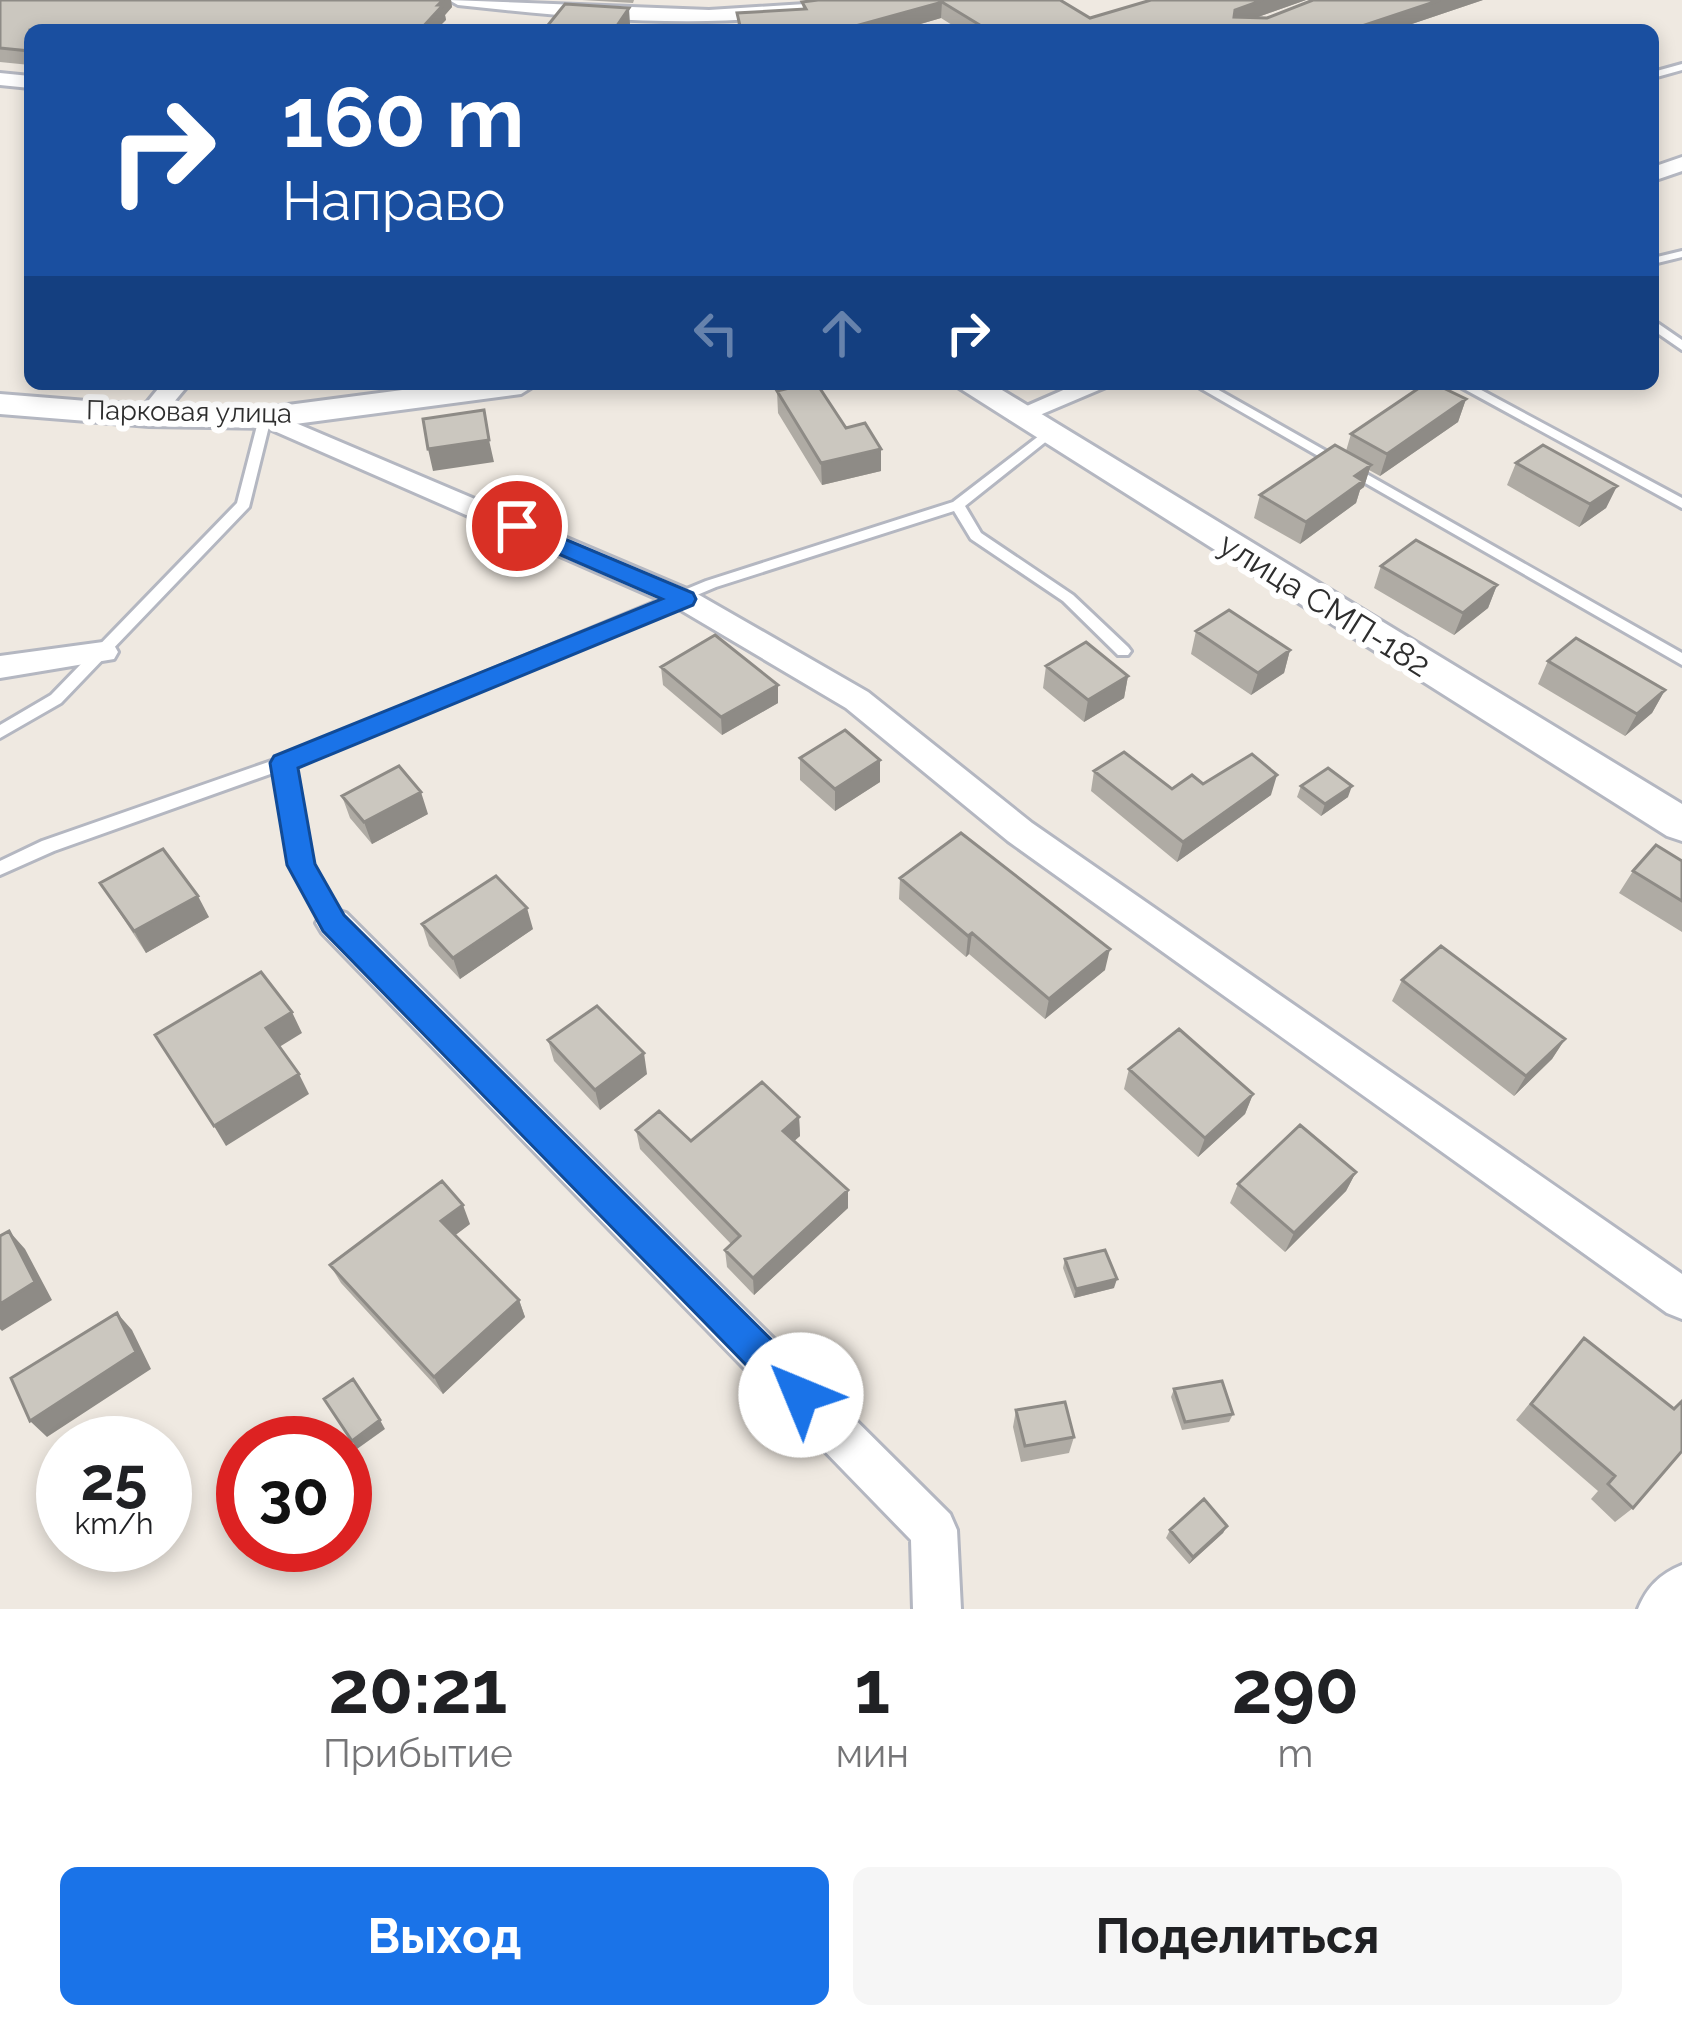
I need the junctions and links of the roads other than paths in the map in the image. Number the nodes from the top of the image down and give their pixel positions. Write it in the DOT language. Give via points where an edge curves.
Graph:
graph roads {
  1 [pos="458,0"];
  2 [pos="860,0"];
  3 [pos="503,2"];
  4 [pos="171,390"];
  5 [pos="476,390"];
  6 [pos="979,390"];
  7 [pos="1090,390"];
  8 [pos="1209,390"];
  9 [pos="1472,390"];
  10 [pos="0,404"];
  11 [pos="148,416"];
  12 [pos="265,418"];
  13 [pos="1033,424"];
  14 [pos="1682,504"];
  15 [pos="958,505"];
  16 [pos="684,599"];
  17 [pos="1123,651"];
  18 [pos="103,652"];
  19 [pos="1682,660"];
  20 [pos="0,667"];
  21 [pos="0,732"];
  22 [pos="284,763"];
  23 [pos="1682,825"];
  24 [pos="0,868"];
  25 [pos="334,923"];
  26 [pos="1682,1299"];
  27 [pos="1682,1589"];
  28 [pos="937,1609"];
  29 [pos="1662,1609"];
  1 -- 3 [label="street"];
  2 -- 3 [label="street" via="685,18"];
  4 -- 11 [label="street"];
  5 -- 12 [label="street, Парковая улица"];
  6 -- 13 [label="street, улица СМП-182"];
  7 -- 13 [label="street"];
  8 -- 19 [label="lane"];
  9 -- 14 [label="lane"];
  10 -- 11 [label="street, Парковая улица"];
  11 -- 12 [label="street, Парковая улица"];
  12 -- 16 [label="street"];
  12 -- 18 [label="lane" via="244,504"];
  13 -- 15 [label="lane"];
  13 -- 23 [label="street, улица СМП-182"];
  15 -- 16 [label="lane"];
  15 -- 17 [label="lane" via="976,536 1068,598"];
  16 -- 22 [label="lane"];
  16 -- 26 [label="street" via="857,700 1020,832"];
  18 -- 20 [label="street"];
  18 -- 21 [label="lane" via="56,699"];
  22 -- 24 [label="lane"];
  22 -- 25 [label="lane" via="301,865"];
  25 -- 28 [label="street" via="934,1530"];
  27 -- 29 [label="street"];
}
